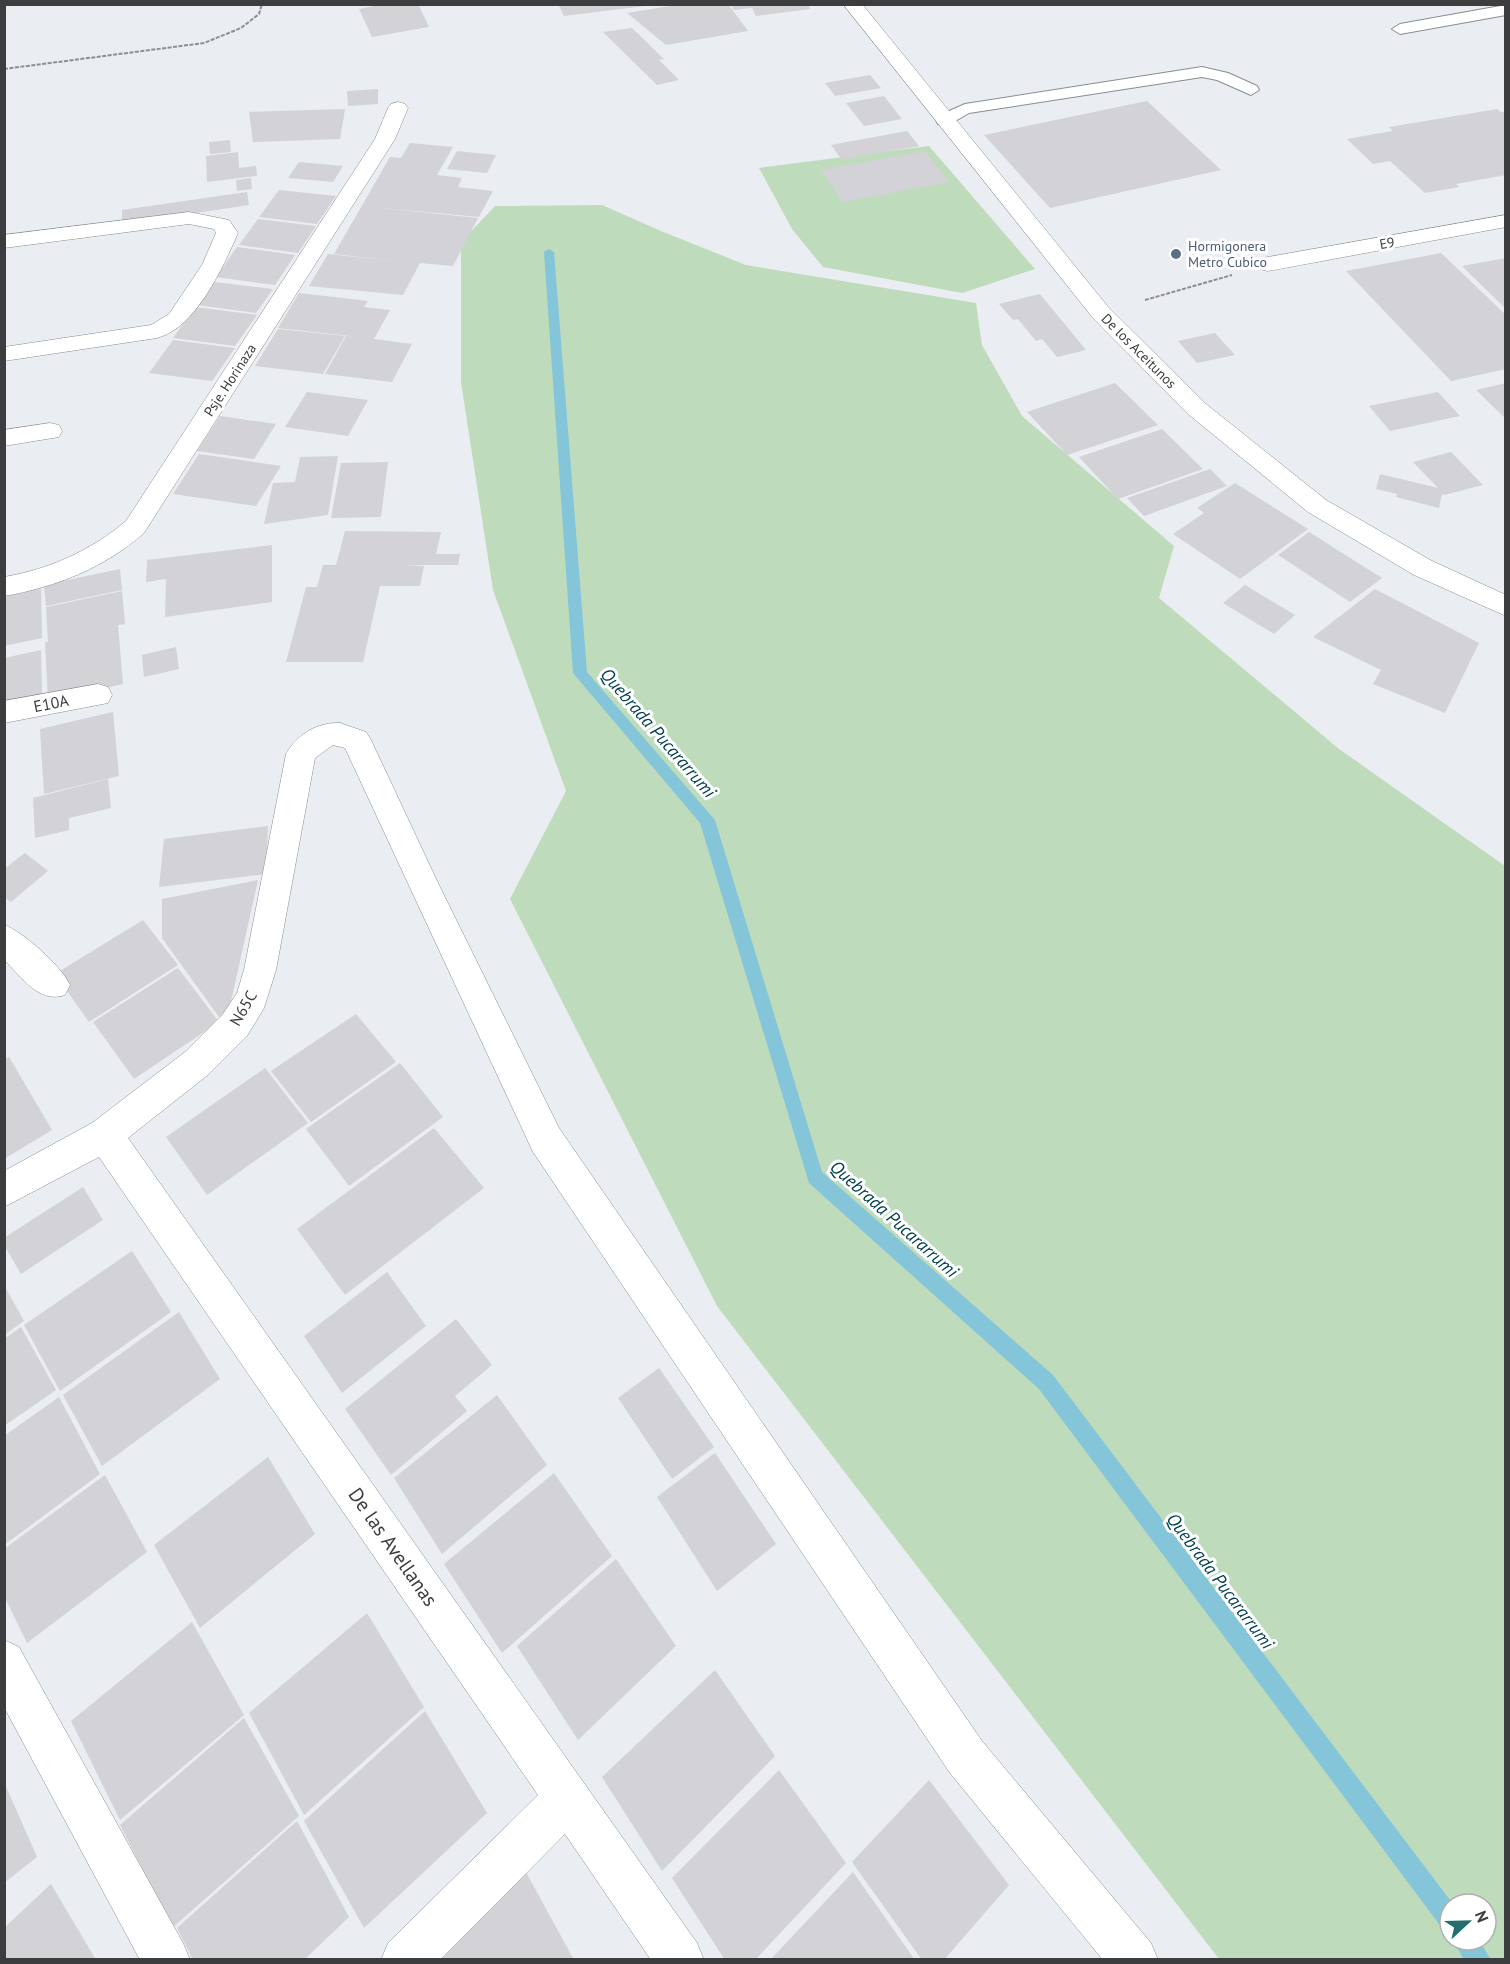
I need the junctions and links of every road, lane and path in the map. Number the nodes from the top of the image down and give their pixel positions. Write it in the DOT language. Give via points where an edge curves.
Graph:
graph roads {
  1 [pos="262,4"];
  2 [pos="852,4"];
  3 [pos="1506,10"];
  4 [pos="1400,29"];
  5 [pos="4,69"];
  6 [pos="1251,90"];
  7 [pos="398,108"];
  8 [pos="944,120"];
  9 [pos="1506,221"];
  10 [pos="4,243"];
  11 [pos="1268,264"];
  12 [pos="1101,313"];
  13 [pos="4,354"];
  14 [pos="50,431"];
  15 [pos="4,438"];
  16 [pos="4,587"];
  17 [pos="1506,606"];
  18 [pos="98,695"];
  19 [pos="4,712"];
  20 [pos="4,939"];
  21 [pos="53,985"];
  22 [pos="105,1135"];
  23 [pos="4,1190"];
  24 [pos="4,1662"];
  25 [pos="568,1798"];
  26 [pos="166,1959"];
  27 [pos="405,1959"];
  28 [pos="680,1959"];
  29 [pos="1134,1959"];
  1 -- 5 [label="path" via="259,14 241,28 204,43"];
  2 -- 8 [label="street, De los Aceitunos"];
  3 -- 4 [label="lane"];
  6 -- 8 [label="lane" via="1222,76 1202,72 965,109"];
  7 -- 16 [label="street, Psje. Horinaza" via="385,139 135,527 123,539 89,558 30,583"];
  8 -- 12 [label="street, De los Aceitunos"];
  9 -- 11 [label="street, E9"];
  10 -- 13 [label="street" via="189,218 222,224 227,233 213,265 177,319 157,331"];
  11 -- 12 [label="path"];
  12 -- 17 [label="street, De los Aceitunos" via="1197,409 1317,506 1423,568"];
  14 -- 15 [label="street"];
  18 -- 19 [label="street, E10A"];
  20 -- 21 [label="street"];
  22 -- 23 [label="street, N65C"];
  22 -- 25 [label="street, De las Avellanas"];
  22 -- 29 [label="street, N65C" via="197,1063 235,1025 252,998 260,970 301,754 312,742 335,733 356,740 546,1140 966,1756"];
  24 -- 26 [label="street"];
  25 -- 27 [label="street"];
  25 -- 28 [label="street, De las Avellanas"];
}
